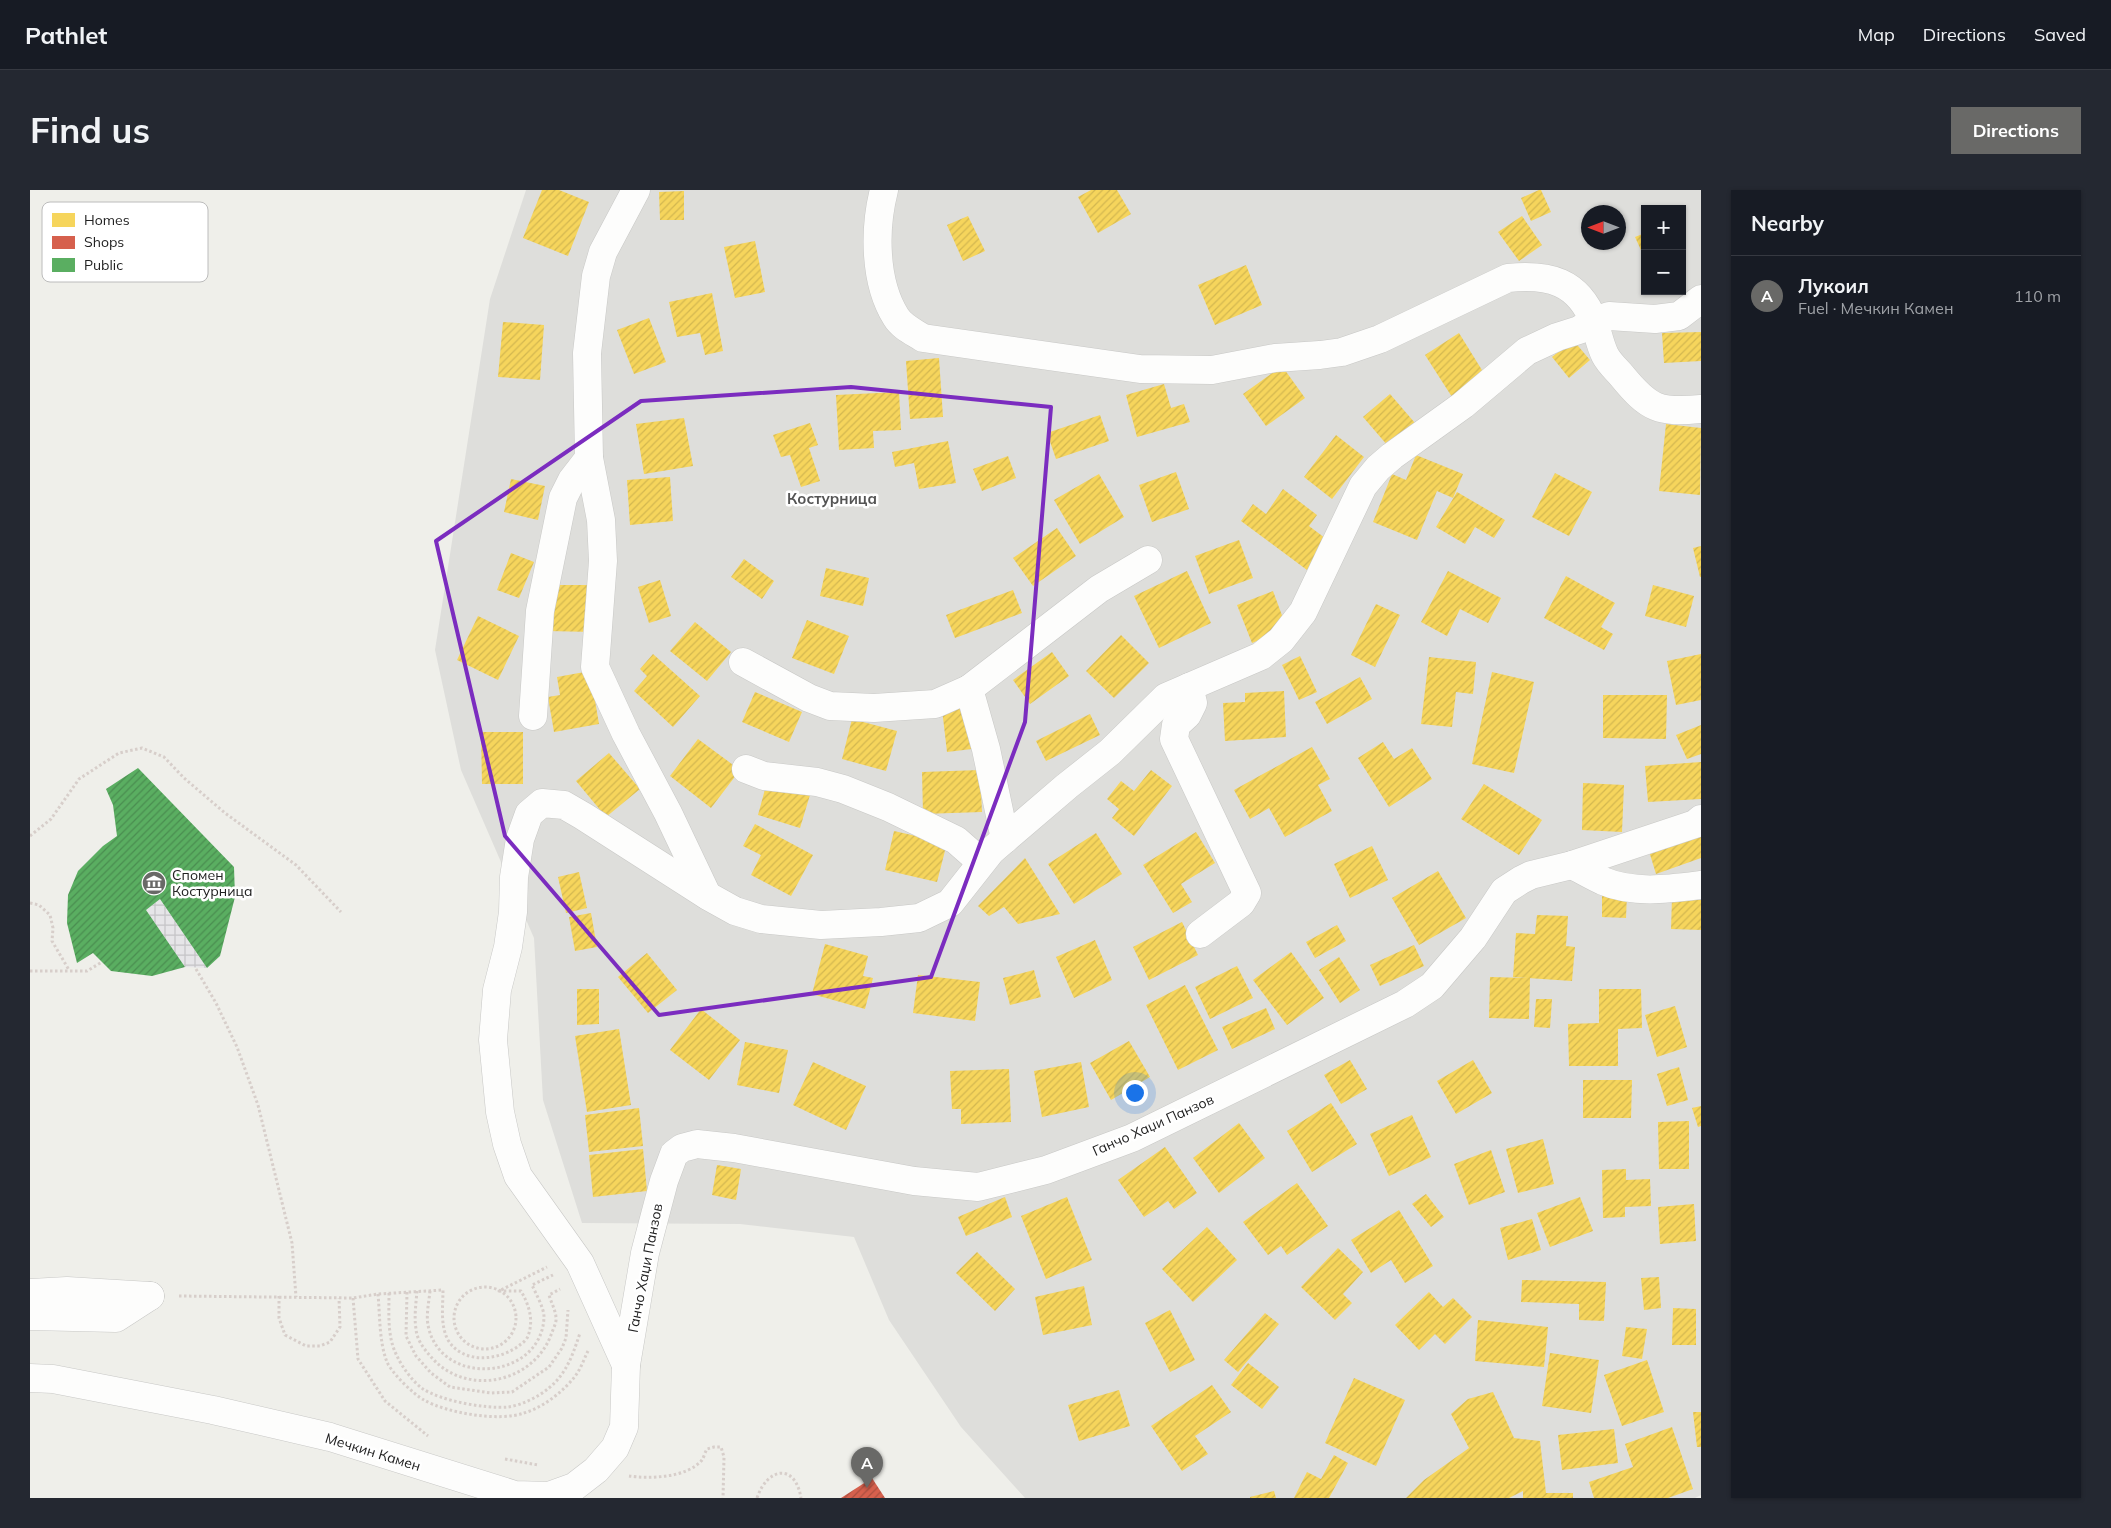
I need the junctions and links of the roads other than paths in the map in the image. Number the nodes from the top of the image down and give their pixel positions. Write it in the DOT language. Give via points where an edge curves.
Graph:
graph roads {
  1 [pos="636,190"];
  2 [pos="884,190"];
  3 [pos="1701,299"];
  4 [pos="1594,321"];
  5 [pos="1701,409"];
  6 [pos="589,458"];
  7 [pos="1148,560"];
  8 [pos="743,662"];
  9 [pos="1189,687"];
  10 [pos="969,689"];
  11 [pos="533,716"];
  12 [pos="746,769"];
  13 [pos="1701,819"];
  14 [pos="1005,839"];
  15 [pos="981,862"];
  16 [pos="1572,865"];
  17 [pos="1701,885"];
  18 [pos="708,896"];
  19 [pos="1200,934"];
  20 [pos="30,1293"];
  21 [pos="30,1316"];
  22 [pos="626,1365"];
  23 [pos="30,1378"];
  1 -- 6 [label="street" via="603,252 596,276 587,353"];
  2 -- 4 [label="street" via="877,224 880,278 896,317 923,338 1140,369 1212,370 1275,358 1342,352 1389,335 1508,278 1531,276 1571,287 1583,300"];
  3 -- 4 [label="street" via="1679,316 1655,319 1609,316"];
  4 -- 5 [label="street" via="1605,356 1648,404 1664,409"];
  4 -- 9 [label="street" via="1527,351 1463,405 1378,468 1363,486 1303,612 1280,640 1261,656"];
  6 -- 11 [label="street" via="563,498 540,611"];
  6 -- 18 [label="street" via="601,520 603,561 595,667"];
  7 -- 10 [label="street" via="1082,601"];
  8 -- 10 [label="street" via="830,706 874,708 935,704"];
  9 -- 14 [label="street" via="1166,697 1110,752"];
  9 -- 19 [label="street" via="1193,703 1187,715 1176,725 1174,739 1247,892 1241,903"];
  10 -- 14 [label="street" via="986,749"];
  12 -- 15 [label="street" via="764,776 817,782 843,789 956,840"];
  13 -- 16 [label="street, Ганчо Хаџи Панзов" via="1695,824"];
  14 -- 15 [label="street"];
  15 -- 18 [label="street" via="950,903 919,918 872,923 804,924 761,919 735,911"];
  16 -- 17 [label="street" via="1604,882 1624,887 1653,890"];
  16 -- 22 [label="street, Ганчо Хаџи Панзов" via="1531,874 1504,892 1473,938 1432,986 1405,1004 1132,1138 1046,1170 978,1187 914,1181 734,1148 697,1144 682,1148 674,1154 653,1216"];
  18 -- 22 [label="street" via="564,805 542,803 529,814 520,839 513,912 497,990 492,1040 500,1112 518,1176 580,1263"];
  20 -- 21 [label="street" via="67,1290 150,1296 116,1318"];
  22 -- 23 [label="street, Мечкин Камен" via="624,1427 614,1448 596,1470 574,1487 549,1496 515,1495 330,1437 194,1406 53,1379"];
}
